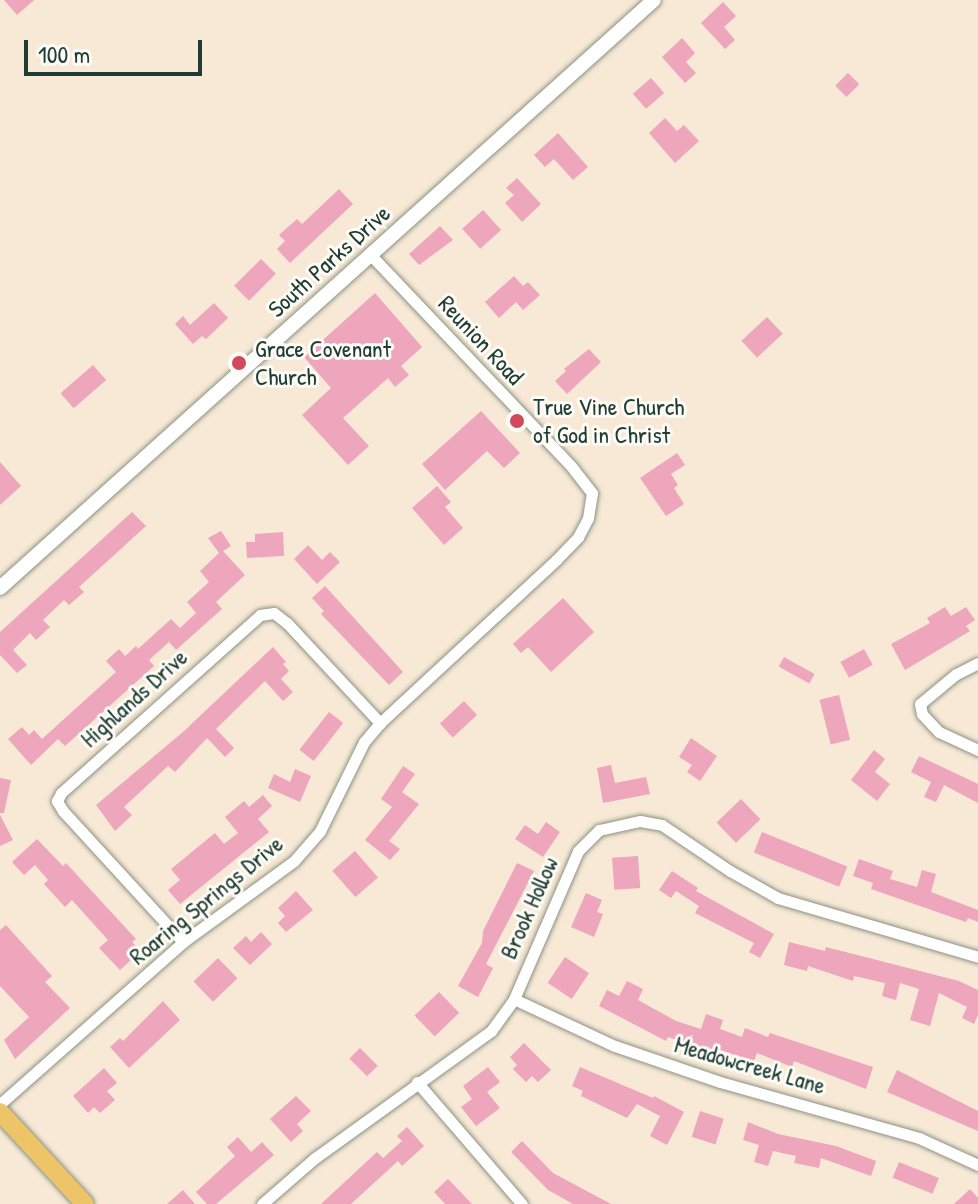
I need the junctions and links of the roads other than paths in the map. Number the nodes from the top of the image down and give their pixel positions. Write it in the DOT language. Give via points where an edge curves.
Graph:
graph roads {
  1 [pos="654,0"];
  2 [pos="370,254"];
  3 [pos="578,537"];
  4 [pos="0,588"];
  5 [pos="978,663"];
  6 [pos="380,723"];
  7 [pos="978,750"];
  8 [pos="183,942"];
  9 [pos="978,957"];
  10 [pos="514,999"];
  11 [pos="417,1082"];
  12 [pos="0,1104"];
  13 [pos="0,1112"];
  14 [pos="978,1165"];
  15 [pos="85,1204"];
  16 [pos="262,1204"];
  17 [pos="522,1204"];
  1 -- 2 [label="street, South Parks Drive"];
  2 -- 3 [label="street, Reunion Road" via="592,493"];
  2 -- 4 [label="street, South Parks Drive"];
  3 -- 6 [label="street, Roaring Springs Drive"];
  5 -- 7 [label="street" via="920,704 939,732"];
  6 -- 8 [label="street, Roaring Springs Drive" via="364,742 320,831 294,861"];
  6 -- 8 [label="street, Highlands Drive" via="287,623 274,613 260,615 61,793 57,801 63,811"];
  8 -- 12 [label="street, Roaring Springs Drive"];
  9 -- 10 [label="street, Brook Hollow" via="778,898 662,825 640,821 599,830 578,851"];
  10 -- 11 [label="street, Brook Hollow" via="491,1031"];
  10 -- 14 [label="street, Meadowcreek Lane" via="615,1046 720,1082 919,1138"];
  11 -- 16 [label="street, Brook Hollow"];
  11 -- 17 [label="street"];
  13 -- 15 [label="main road"];
}
